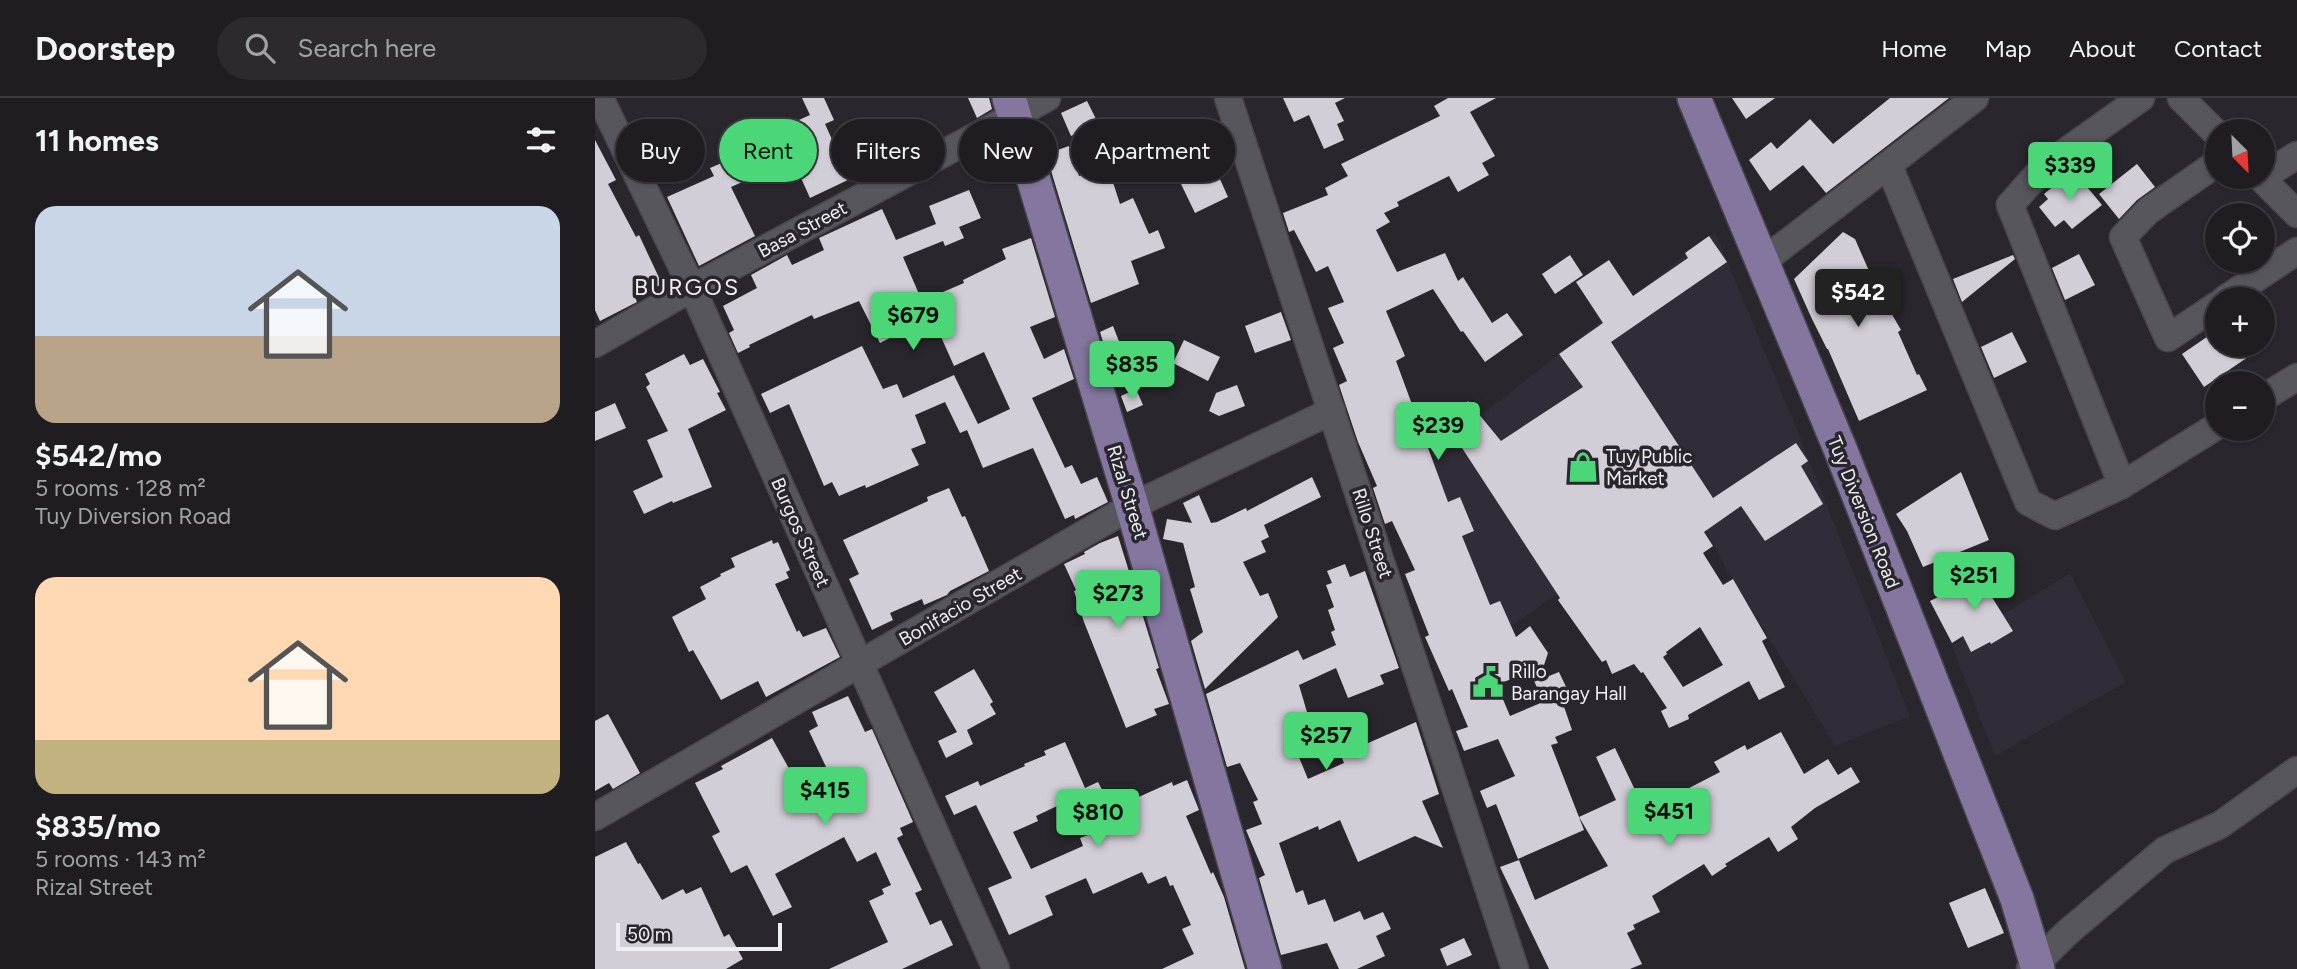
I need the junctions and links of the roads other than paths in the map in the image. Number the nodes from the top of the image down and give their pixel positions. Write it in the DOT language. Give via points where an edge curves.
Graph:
graph roads {
  1 [pos="600,98"];
  2 [pos="1047,98"];
  3 [pos="1228,98"];
  4 [pos="1695,98"];
  5 [pos="1975,98"];
  6 [pos="2141,98"];
  7 [pos="2181,98"];
  8 [pos="1011,107"];
  9 [pos="2205,122"];
  10 [pos="2297,155"];
  11 [pos="1889,166"];
  12 [pos="2275,168"];
  13 [pos="2205,171"];
  14 [pos="2272,189"];
  15 [pos="2297,214"];
  16 [pos="2297,251"];
  17 [pos="1762,262"];
  18 [pos="2243,287"];
  19 [pos="692,288"];
  20 [pos="2205,313"];
  21 [pos="595,344"];
  22 [pos="2297,377"];
  23 [pos="2275,391"];
  24 [pos="1332,411"];
  25 [pos="2205,433"];
  26 [pos="2122,485"];
  27 [pos="1132,506"];
  28 [pos="860,664"];
  29 [pos="2297,769"];
  30 [pos="595,817"];
  31 [pos="2035,967"];
  32 [pos="996,969"];
  33 [pos="1265,969"];
  34 [pos="1515,969"];
  1 -- 19 [label="street, Burgos Street"];
  2 -- 8 [label="street, Basa Street"];
  3 -- 24 [label="street, Rillo Street"];
  4 -- 17 [label="main road, Tuy Diversion Road"];
  5 -- 11 [label="street"];
  6 -- 26 [label="street" via="2045,167 2010,205"];
  7 -- 9 [label="street"];
  8 -- 19 [label="street, Basa Street"];
  8 -- 27 [label="main road, Rizal Street"];
  10 -- 12 [label="street"];
  11 -- 17 [label="street"];
  11 -- 26 [label="street" via="2028,502 2055,516"];
  13 -- 20 [label="street" via="2148,211 2123,237 2168,338"];
  14 -- 15 [label="street"];
  16 -- 18 [label="street"];
  17 -- 31 [label="main road, Tuy Diversion Road" via="2017,899"];
  19 -- 21 [label="street, Basa Street"];
  19 -- 28 [label="street, Burgos Street"];
  22 -- 23 [label="street"];
  24 -- 27 [label="street, Bonifacio Street"];
  24 -- 34 [label="street, Rillo Street"];
  25 -- 26 [label="street"];
  27 -- 28 [label="street, Bonifacio Street"];
  27 -- 33 [label="main road, Rizal Street"];
  28 -- 30 [label="street, Bonifacio Street"];
  28 -- 32 [label="street, Burgos Street"];
  29 -- 31 [label="street" via="2220,825 2165,850 2069,931"];
}
